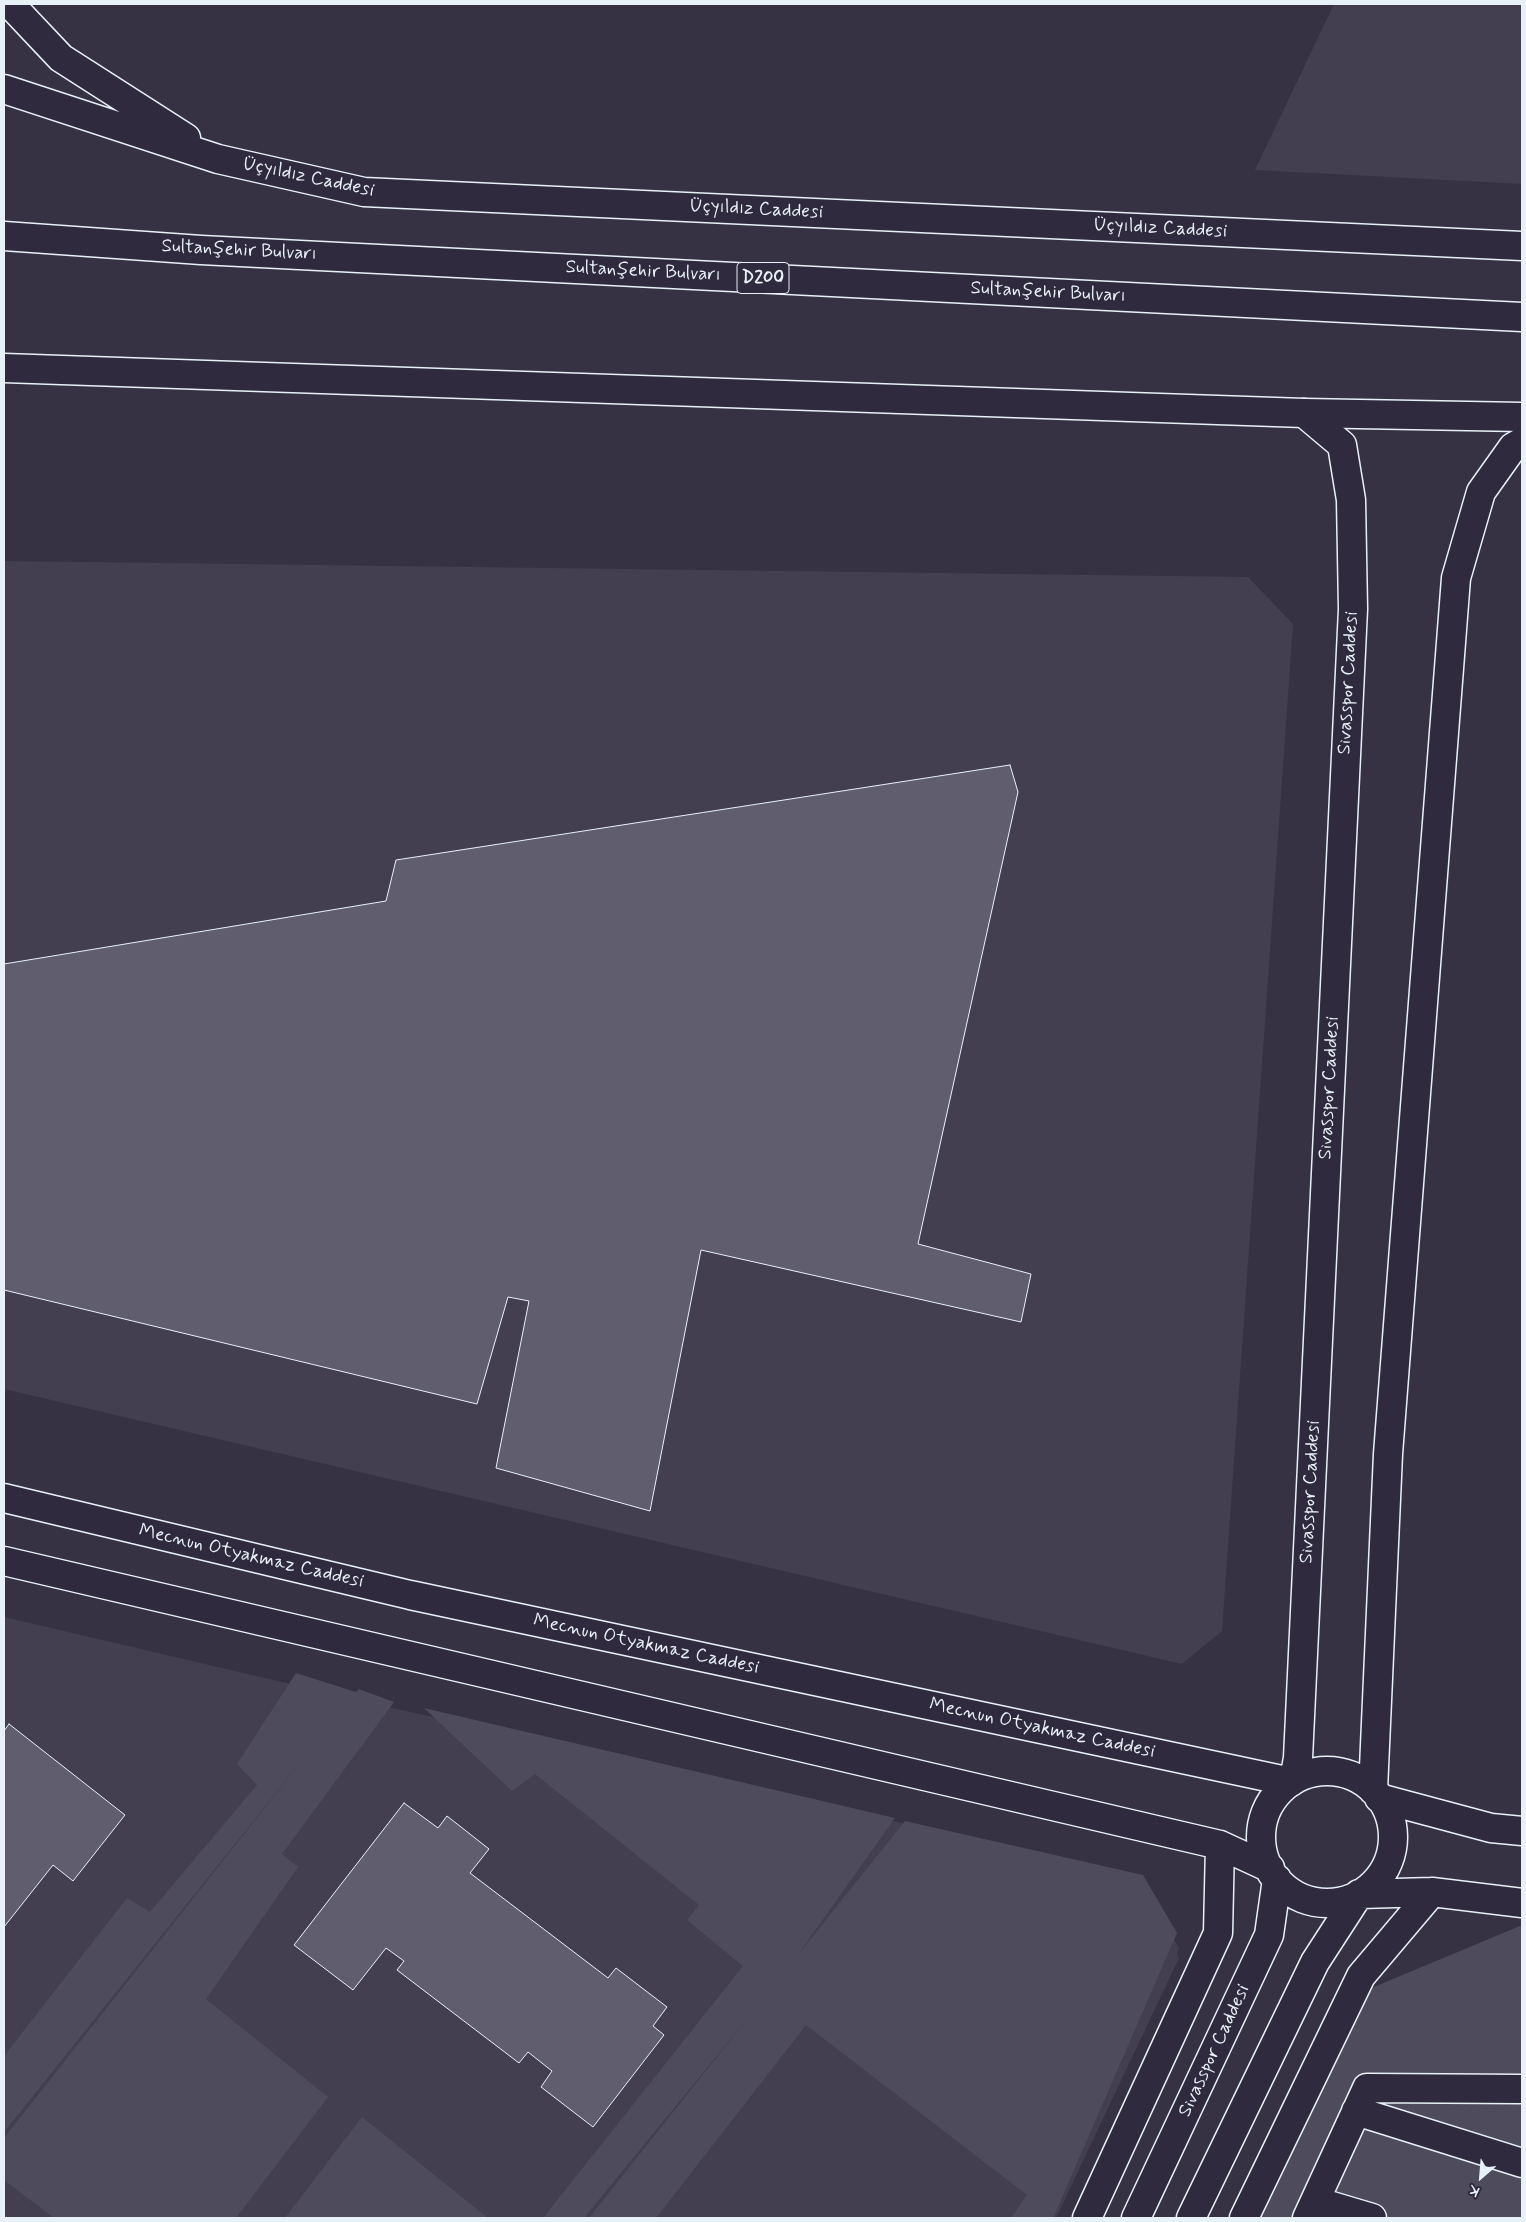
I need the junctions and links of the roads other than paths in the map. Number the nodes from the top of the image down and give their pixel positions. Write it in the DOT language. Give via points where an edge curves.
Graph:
graph roads {
  1 [pos="10,4"];
  2 [pos="4,89"];
  3 [pos="218,159"];
  4 [pos="4,236"];
  5 [pos="1522,246"];
  6 [pos="1522,317"];
  7 [pos="4,368"];
  8 [pos="1304,413"];
  9 [pos="1522,417"];
  10 [pos="1522,442"];
  11 [pos="4,1498"];
  12 [pos="4,1561"];
  13 [pos="1292,1781"];
  14 [pos="1376,1794"];
  15 [pos="1522,1832"];
  16 [pos="1220,1845"];
  17 [pos="1273,1874"];
  18 [pos="1432,1892"];
  19 [pos="1359,1894"];
  20 [pos="1522,1903"];
  21 [pos="1522,2089"];
  22 [pos="1356,2111"];
  23 [pos="1522,2163"];
  24 [pos="1311,2210"];
  25 [pos="1087,2218"];
  26 [pos="1136,2218"];
  27 [pos="1191,2218"];
  28 [pos="1244,2218"];
  29 [pos="1372,2218"];
  1 -- 3 [label="main road" via="61,58"];
  2 -- 3 [label="main road, Üçyıldız Caddesi"];
  3 -- 5 [label="main road, Üçyıldız Caddesi" via="364,192"];
  4 -- 6 [label="main road, Sultanşehir Bulvarı / D200" via="201,250"];
  7 -- 8 [label="main road"];
  8 -- 9 [label="main road"];
  8 -- 13 [label="main road, Sivasspor Caddesi" via="1342,445 1351,500 1353,610 1298,1758"];
  10 -- 14 [label="main road" via="1513,447 1481,492 1456,578 1388,1454"];
  11 -- 13 [label="main road, Mecnun Otyakmaz Caddesi" via="410,1595"];
  12 -- 16 [label="main road"];
  13 -- 14 [label="main road" via="1311,1773 1334,1772 1355,1778"];
  13 -- 17 [label="main road" via="1275,1796 1265,1816 1262,1849"];
  14 -- 15 [label="main road" via="1491,1828"];
  14 -- 19 [label="main road" via="1390,1817 1391,1852 1382,1872"];
  16 -- 17 [label="main road"];
  16 -- 25 [label="main road" via="1218,1933"];
  17 -- 19 [label="main road" via="1292,1893 1314,1901 1339,1901"];
  17 -- 26 [label="main road, Sivasspor Caddesi" via="1269,1935"];
  18 -- 19 [label="main road"];
  18 -- 20 [label="main road"];
  18 -- 28 [label="main road" via="1361,1976"];
  19 -- 27 [label="main road" via="1315,1962"];
  21 -- 22 [label="main road" via="1367,2088"];
  22 -- 23 [label="main road"];
  22 -- 24 [label="main road"];
  24 -- 29 [label="main road"];
}
